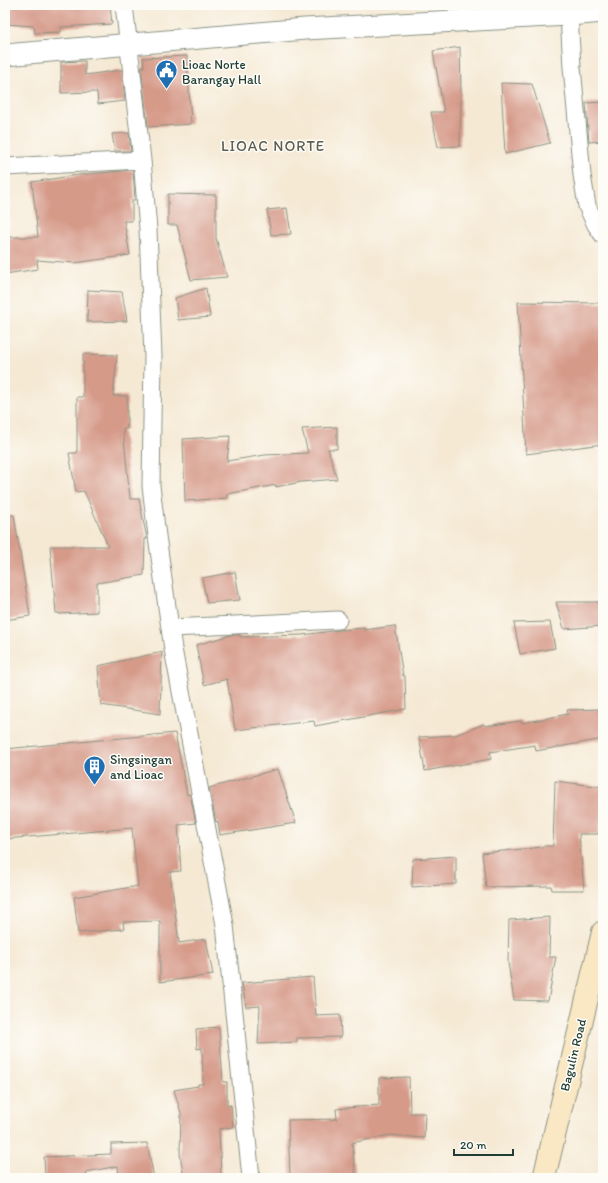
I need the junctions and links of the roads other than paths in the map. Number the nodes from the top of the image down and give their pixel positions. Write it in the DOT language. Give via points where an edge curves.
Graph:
graph roads {
  1 [pos="124,5"];
  2 [pos="603,12"];
  3 [pos="569,15"];
  4 [pos="128,44"];
  5 [pos="5,55"];
  6 [pos="142,160"];
  7 [pos="5,167"];
  8 [pos="603,234"];
  9 [pos="338,620"];
  10 [pos="171,628"];
  11 [pos="603,932"];
  12 [pos="251,1178"];
  13 [pos="544,1178"];
  1 -- 4 [label="street"];
  2 -- 3 [label="street"];
  3 -- 4 [label="street" via="305,29"];
  3 -- 8 [label="street" via="582,175 587,206"];
  4 -- 5 [label="street"];
  4 -- 6 [label="street"];
  6 -- 7 [label="street"];
  6 -- 10 [label="street" via="148,229 153,356 151,486"];
  9 -- 10 [label="street"];
  10 -- 12 [label="street" via="225,925"];
  11 -- 13 [label="main road, Bagulin Road"];
}
